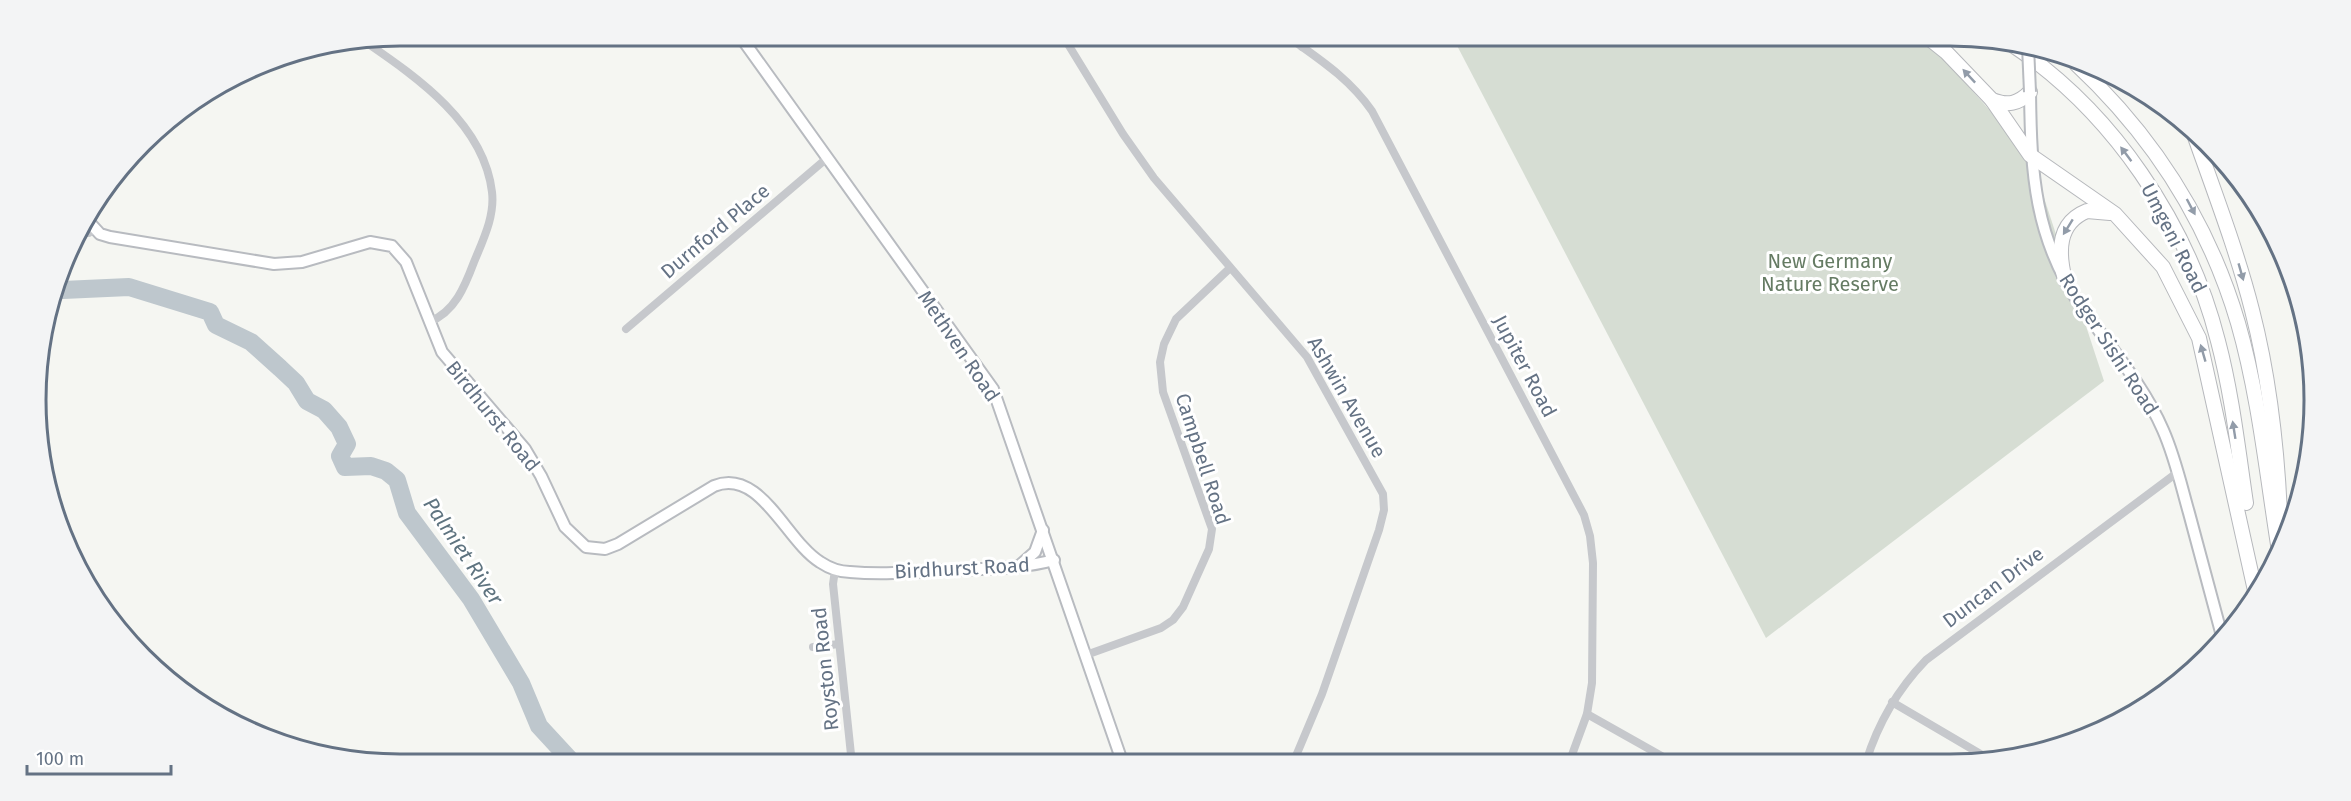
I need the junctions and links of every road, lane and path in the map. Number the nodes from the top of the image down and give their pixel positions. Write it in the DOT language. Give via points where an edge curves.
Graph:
graph roads {
  1 [pos="747,46"];
  2 [pos="1069,46"];
  3 [pos="1938,46"];
  4 [pos="374,47"];
  5 [pos="1302,47"];
  6 [pos="2024,54"];
  7 [pos="2028,55"];
  8 [pos="2084,72"];
  9 [pos="2030,92"];
  10 [pos="1992,100"];
  11 [pos="2199,148"];
  12 [pos="2031,155"];
  13 [pos="826,159"];
  14 [pos="2115,214"];
  15 [pos="92,226"];
  16 [pos="1230,268"];
  17 [pos="2065,280"];
  18 [pos="429,322"];
  19 [pos="626,329"];
  20 [pos="2178,472"];
  21 [pos="1043,528"];
  22 [pos="2281,528"];
  23 [pos="2277,538"];
  24 [pos="1054,560"];
  25 [pos="1017,567"];
  26 [pos="835,570"];
  27 [pos="2257,578"];
  28 [pos="2253,584"];
  29 [pos="2220,630"];
  30 [pos="840,644"];
  31 [pos="813,647"];
  32 [pos="1086,655"];
  33 [pos="1892,702"];
  34 [pos="1587,714"];
  35 [pos="1979,753"];
  36 [pos="851,754"];
  37 [pos="1120,754"];
  38 [pos="1297,754"];
  39 [pos="1572,754"];
  40 [pos="1658,754"];
  41 [pos="1869,754"];
  1 -- 13 [label="street, Methven Road"];
  2 -- 16 [label="street, Ashwin Avenue" via="1154,178"];
  10 -- 3 [label="highway, one-way"];
  4 -- 18 [label="street" via="417,77 460,124 483,160 492,193 489,226 466,283 452,307"];
  5 -- 34 [label="street, Jupiter Road" via="1340,74 1372,111 1584,514 1593,563 1592,682"];
  27 -- 6 [label="highway, Umgeni Road, one-way" via="2218,341 2185,250 2151,189 2115,139 2070,90"];
  7 -- 9 [label="street, Rodger Sishi Road, bridge"];
  8 -- 23 [label="highway, Umgeni Road, one-way" via="2159,157 2183,193 2213,252 2248,364"];
  9 -- 10 [label="highway" via="2010,104"];
  9 -- 12 [label="street, Rodger Sishi Road"];
  10 -- 12 [label="highway"];
  11 -- 22 [label="highway, one-way" via="2253,313 2274,437"];
  12 -- 14 [label="highway"];
  12 -- 17 [label="street, Rodger Sishi Road" via="2044,234"];
  13 -- 19 [label="street, Durnford Place"];
  13 -- 21 [label="street, Methven Road" via="993,389"];
  14 -- 17 [label="highway, one-way" via="2087,211 2069,224 2060,251"];
  28 -- 14 [label="highway, one-way" via="2199,338 2163,267"];
  15 -- 18 [label="street, Birdhurst Road" via="100,234 118,239 274,264 302,262 370,242 385,243 406,262"];
  16 -- 32 [label="street, Campbell Road" via="1176,319 1160,362 1163,392 1212,529 1209,549 1183,607 1173,620"];
  16 -- 38 [label="street, Ashwin Avenue" via="1307,357 1373,473 1384,502 1379,530"];
  17 -- 20 [label="street, Rodger Sishi Road" via="2146,398"];
  18 -- 26 [label="street, Birdhurst Road" via="442,352 525,449 565,527 586,547 605,549 618,544 714,486 737,482 758,494 813,557"];
  20 -- 29 [label="street, Rodger Sishi Road"];
  20 -- 33 [label="street, Duncan Drive" via="1946,642 1913,673"];
  21 -- 24 [label="street, Methven Road"];
  21 -- 25 [label="street" via="1035,552"];
  24 -- 25 [label="street, Birdhurst Road"];
  24 -- 32 [label="street, Methven Road"];
  25 -- 26 [label="street, Birdhurst Road"];
  26 -- 30 [label="street, Royston Road"];
  30 -- 31 [label="street"];
  30 -- 36 [label="street, Royston Road"];
  32 -- 37 [label="street, Methven Road"];
  33 -- 35 [label="street"];
  33 -- 41 [label="street, Duncan Drive"];
  34 -- 39 [label="street, Jupiter Road"];
  34 -- 40 [label="street"];
}
